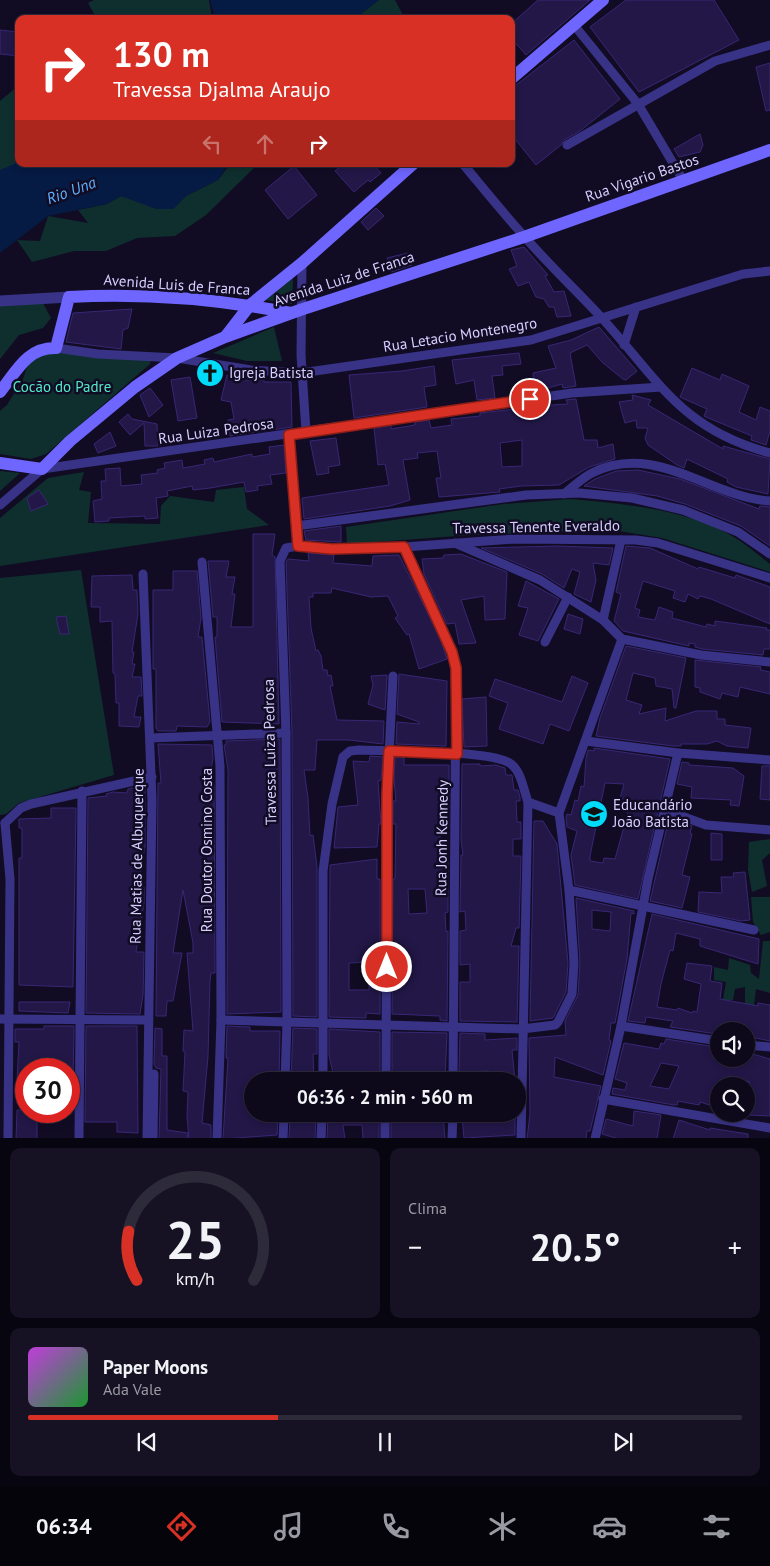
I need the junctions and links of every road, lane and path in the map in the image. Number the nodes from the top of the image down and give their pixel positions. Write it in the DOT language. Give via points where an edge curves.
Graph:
graph roads {
  1 [pos="603,0"];
  2 [pos="574,25"];
  3 [pos="770,45"];
  4 [pos="515,76"];
  5 [pos="638,104"];
  6 [pos="567,145"];
  7 [pos="770,150"];
  8 [pos="410,167"];
  9 [pos="465,167"];
  10 [pos="683,180"];
  11 [pos="524,237"];
  12 [pos="302,263"];
  13 [pos="770,271"];
  14 [pos="69,297"];
  15 [pos="0,301"];
  16 [pos="250,305"];
  17 [pos="636,307"];
  18 [pos="296,311"];
  19 [pos="601,318"];
  20 [pos="225,337"];
  21 [pos="624,345"];
  22 [pos="56,348"];
  23 [pos="177,358"];
  24 [pos="301,373"];
  25 [pos="661,387"];
  26 [pos="0,391"];
  27 [pos="306,432"];
  28 [pos="289,435"];
  29 [pos="770,453"];
  30 [pos="0,463"];
  31 [pos="42,469"];
  32 [pos="564,494"];
  33 [pos="770,501"];
  34 [pos="0,505"];
  35 [pos="296,526"];
  36 [pos="621,540"];
  37 [pos="452,542"];
  38 [pos="298,546"];
  39 [pos="404,547"];
  40 [pos="770,554"];
  41 [pos="202,562"];
  42 [pos="143,574"];
  43 [pos="770,578"];
  44 [pos="568,597"];
  45 [pos="603,620"];
  46 [pos="622,640"];
  47 [pos="545,642"];
  48 [pos="770,662"];
  49 [pos="393,676"];
  50 [pos="286,733"];
  51 [pos="218,735"];
  52 [pos="150,738"];
  53 [pos="586,741"];
  54 [pos="389,751"];
  55 [pos="678,753"];
  56 [pos="457,754"];
  57 [pos="770,760"];
  58 [pos="152,777"];
  59 [pos="82,791"];
  60 [pos="528,802"];
  61 [pos="665,810"];
  62 [pos="559,813"];
  63 [pos="3,823"];
  64 [pos="770,830"];
  65 [pos="569,890"];
  66 [pos="644,906"];
  67 [pos="754,930"];
  68 [pos="0,933"];
  69 [pos="10,934"];
  70 [pos="5,1019"];
  71 [pos="80,1020"];
  72 [pos="148,1020"];
  73 [pos="221,1020"];
  74 [pos="287,1022"];
  75 [pos="324,1023"];
  76 [pos="387,1025"];
  77 [pos="621,1026"];
  78 [pos="454,1027"];
  79 [pos="522,1029"];
  80 [pos="710,1040"];
  81 [pos="755,1045"];
  82 [pos="770,1047"];
  83 [pos="284,1072"];
  84 [pos="323,1072"];
  85 [pos="386,1072"];
  86 [pos="453,1072"];
  87 [pos="154,1074"];
  88 [pos="603,1100"];
  89 [pos="284,1122"];
  90 [pos="322,1122"];
  91 [pos="385,1122"];
  92 [pos="453,1122"];
  93 [pos="770,1128"];
  94 [pos="8,1138"];
  95 [pos="79,1138"];
  96 [pos="147,1138"];
  97 [pos="153,1138"];
  98 [pos="217,1138"];
  99 [pos="283,1138"];
  100 [pos="321,1138"];
  101 [pos="385,1138"];
  102 [pos="452,1138"];
  103 [pos="520,1138"];
  104 [pos="595,1138"];
  1 -- 2 [label="main road"];
  2 -- 4 [label="main road"];
  2 -- 5 [label="street"];
  3 -- 5 [label="street" via="715,61"];
  5 -- 6 [label="street"];
  5 -- 10 [label="street"];
  7 -- 10 [label="main road, Rua Vigario Bastos"];
  8 -- 12 [label="main road"];
  9 -- 11 [label="street"];
  10 -- 11 [label="main road, Rua Vigario Bastos"];
  11 -- 18 [label="main road, Avenida Luiz de Franca"];
  11 -- 19 [label="street"];
  12 -- 16 [label="main road"];
  12 -- 18 [label="street"];
  13 -- 17 [label="street, Rua Letacio Montenegro" via="743,274"];
  14 -- 15 [label="street, Avenida Luis de Franca"];
  14 -- 16 [label="main road, Avenida Luis de Franca" via="154,296"];
  14 -- 22 [label="main road"];
  16 -- 18 [label="main road, Avenida Luis de Franca"];
  16 -- 20 [label="main road"];
  17 -- 19 [label="street, Rua Letacio Montenegro"];
  17 -- 21 [label="street"];
  18 -- 20 [label="main road, Avenida Luiz de Franca"];
  18 -- 24 [label="street"];
  19 -- 21 [label="street"];
  19 -- 24 [label="street, Rua Letacio Montenegro" via="531,340"];
  20 -- 23 [label="main road, Avenida Luiz de Franca"];
  21 -- 25 [label="street"];
  22 -- 23 [label="street, Rua Letacio Montenegro" via="98,354"];
  22 -- 26 [label="main road" via="43,348 31,354"];
  23 -- 24 [label="street, Rua Letacio Montenegro" via="251,370"];
  23 -- 31 [label="main road, Avenida Luiz de Franca" via="135,387"];
  24 -- 27 [label="street"];
  25 -- 27 [label="street, Rua Luiza Pedrosa" via="572,393"];
  25 -- 29 [label="street" via="714,432"];
  27 -- 28 [label="street, Rua Luiza Pedrosa"];
  28 -- 31 [label="street, Rua Luiza Pedrosa"];
  28 -- 35 [label="street"];
  30 -- 31 [label="main road"];
  31 -- 34 [label="street"];
  32 -- 33 [label="street" via="591,473 610,465 640,463 658,464 744,497"];
  32 -- 35 [label="street" via="526,495"];
  32 -- 40 [label="street" via="632,498 683,510 738,532"];
  35 -- 38 [label="street"];
  36 -- 37 [label="street, Travessa Tenente Everaldo"];
  36 -- 43 [label="street, Travessa Tenente Everaldo" via="658,543"];
  36 -- 45 [label="street"];
  37 -- 39 [label="street, Travessa Tenente Everaldo"];
  37 -- 44 [label="street" via="540,580"];
  38 -- 39 [label="street, Travessa Tenente Everaldo" via="332,549"];
  38 -- 50 [label="street, Travessa Luiza Pedrosa" via="286,548 280,561"];
  39 -- 56 [label="street, Rua Jonh Kennedy" via="452,652 456,668"];
  41 -- 51 [label="street, Rua Doutor Osmino Costa"];
  42 -- 52 [label="street, Rua Matias de Albuquerque"];
  44 -- 45 [label="street"];
  44 -- 47 [label="street"];
  45 -- 46 [label="street"];
  46 -- 48 [label="street" via="701,655"];
  46 -- 53 [label="street"];
  49 -- 54 [label="street"];
  50 -- 51 [label="street"];
  50 -- 74 [label="street, Travessa Luiza Pedrosa"];
  51 -- 52 [label="street"];
  51 -- 73 [label="street, Rua Doutor Osmino Costa"];
  52 -- 58 [label="street, Rua Matias de Albuquerque"];
  53 -- 55 [label="street"];
  53 -- 62 [label="street"];
  54 -- 56 [label="street"];
  54 -- 75 [label="street" via="350,751 343,757 332,804 323,871"];
  54 -- 76 [label="street"];
  55 -- 57 [label="street"];
  55 -- 61 [label="street"];
  56 -- 60 [label="street" via="502,759 512,764"];
  56 -- 78 [label="street, Rua Jonh Kennedy"];
  58 -- 59 [label="street"];
  58 -- 72 [label="street, Rua Matias de Albuquerque"];
  59 -- 63 [label="street" via="21,808"];
  59 -- 71 [label="street"];
  60 -- 62 [label="street"];
  60 -- 79 [label="street"];
  61 -- 64 [label="street" via="706,825"];
  61 -- 66 [label="street"];
  62 -- 65 [label="street"];
  63 -- 69 [label="street" via="10,856"];
  65 -- 66 [label="street"];
  65 -- 79 [label="street" via="574,963 570,999 555,1025"];
  66 -- 67 [label="street"];
  66 -- 77 [label="street"];
  68 -- 69 [label="street"];
  69 -- 70 [label="street"];
  70 -- 71 [label="street"];
  70 -- 94 [label="street"];
  71 -- 72 [label="street"];
  71 -- 95 [label="street"];
  72 -- 96 [label="street, Rua Matias de Albuquerque"];
  73 -- 74 [label="street"];
  73 -- 98 [label="street, Rua Doutor Osmino Costa"];
  74 -- 75 [label="street"];
  74 -- 83 [label="street, Travessa Luiza Pedrosa"];
  75 -- 76 [label="street"];
  75 -- 84 [label="street"];
  76 -- 78 [label="street"];
  76 -- 85 [label="street"];
  77 -- 80 [label="street"];
  77 -- 88 [label="street"];
  78 -- 79 [label="street"];
  78 -- 86 [label="street, Rua Jonh Kennedy"];
  79 -- 103 [label="street"];
  81 -- 82 [label="street"];
  87 -- 97 [label="street"];
  88 -- 93 [label="street"];
  88 -- 104 [label="street"];
  89 -- 99 [label="street"];
  90 -- 100 [label="street"];
  91 -- 101 [label="street"];
  92 -- 102 [label="street"];
}
